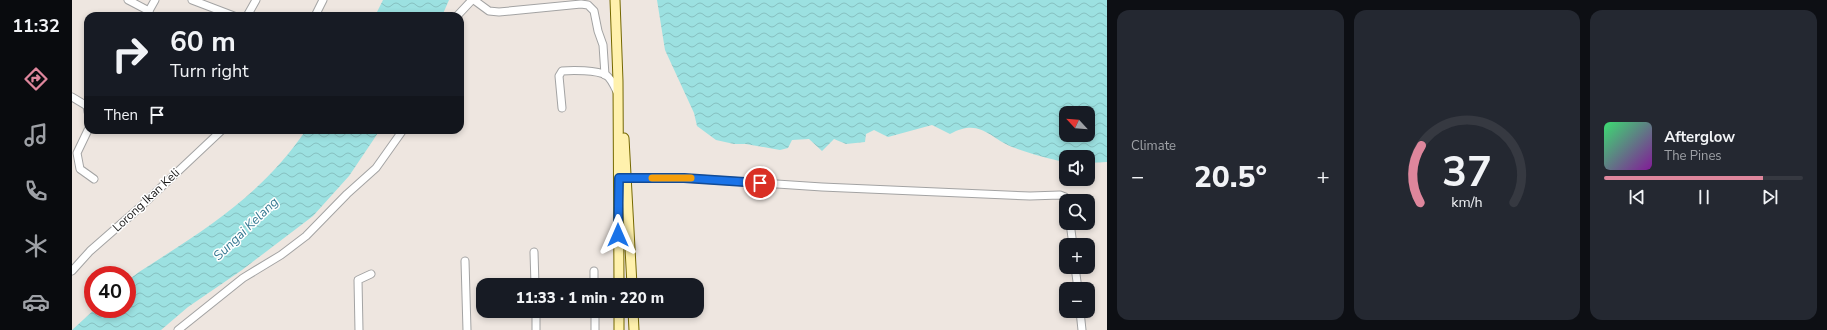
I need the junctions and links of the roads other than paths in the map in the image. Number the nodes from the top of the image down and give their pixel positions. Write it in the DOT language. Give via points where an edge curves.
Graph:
graph roads {
  1 [pos="128,0"];
  2 [pos="155,0"];
  3 [pos="192,0"];
  4 [pos="256,0"];
  5 [pos="323,0"];
  6 [pos="473,0"];
  7 [pos="615,0"];
  8 [pos="207,3"];
  9 [pos="146,12"];
  10 [pos="148,12"];
  11 [pos="226,12"];
  12 [pos="249,12"];
  13 [pos="317,12"];
  14 [pos="462,12"];
  15 [pos="605,75"];
  16 [pos="618,81"];
  17 [pos="618,94"];
  18 [pos="72,97"];
  19 [pos="84,105"];
  20 [pos="562,108"];
  21 [pos="86,134"];
  22 [pos="218,134"];
  23 [pos="399,134"];
  24 [pos="623,178"];
  25 [pos="94,179"];
  26 [pos="1059,195"];
  27 [pos="534,252"];
  28 [pos="465,261"];
  29 [pos="72,271"];
  30 [pos="594,271"];
  31 [pos="371,274"];
  32 [pos="535,278"];
  33 [pos="594,278"];
  34 [pos="619,278"];
  35 [pos="631,278"];
  36 [pos="536,318"];
  37 [pos="595,318"];
  38 [pos="619,318"];
  39 [pos="633,318"];
  40 [pos="1081,318"];
  41 [pos="178,330"];
  42 [pos="359,330"];
  43 [pos="468,330"];
  44 [pos="536,330"];
  45 [pos="595,330"];
  46 [pos="620,330"];
  47 [pos="634,330"];
  48 [pos="1082,330"];
  1 -- 9 [label="street"];
  2 -- 10 [label="street"];
  3 -- 8 [label="street"];
  4 -- 12 [label="street"];
  5 -- 13 [label="street"];
  6 -- 14 [label="street"];
  6 -- 15 [label="street" via="489,11 499,12 588,5 594,11 603,45"];
  7 -- 16 [label="street"];
  8 -- 11 [label="street"];
  15 -- 17 [label="street"];
  15 -- 20 [label="street" via="576,70 562,71 559,76"];
  16 -- 17 [label="street"];
  16 -- 24 [label="street" via="622,102"];
  17 -- 24 [label="street"];
  18 -- 19 [label="street"];
  21 -- 25 [label="street" via="77,153 80,168"];
  22 -- 29 [label="street, Lorong Ikan Keli" via="90,251"];
  23 -- 41 [label="street" via="376,168 306,236 244,278"];
  24 -- 26 [label="street" via="684,178 822,187"];
  24 -- 34 [label="street"];
  24 -- 35 [label="street"];
  27 -- 32 [label="street"];
  28 -- 43 [label="street"];
  30 -- 33 [label="street"];
  31 -- 42 [label="street" via="358,280"];
  36 -- 44 [label="street"];
  37 -- 45 [label="street"];
  38 -- 46 [label="street"];
  39 -- 47 [label="street"];
  40 -- 48 [label="street"];
}
